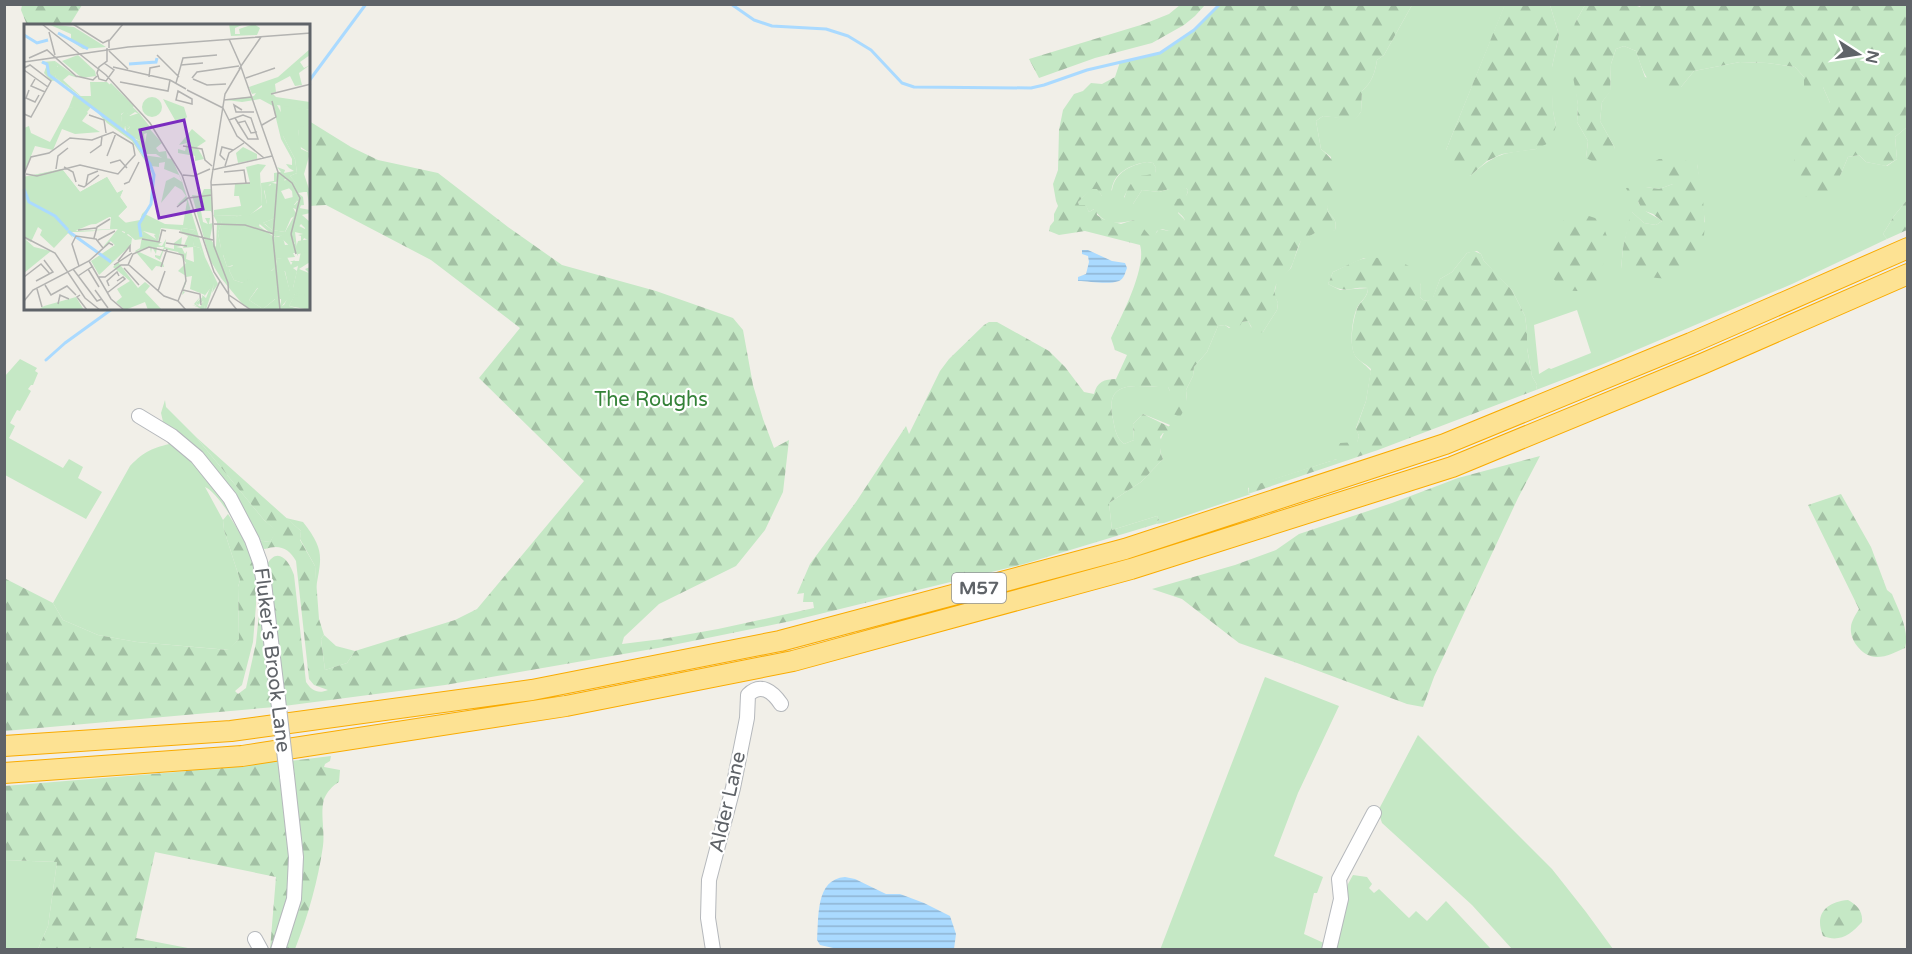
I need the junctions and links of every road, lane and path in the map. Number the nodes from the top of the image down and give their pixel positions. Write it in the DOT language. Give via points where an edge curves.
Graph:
graph roads {
  1 [pos="1908,248"];
  2 [pos="1908,274"];
  3 [pos="139,416"];
  4 [pos="781,704"];
  5 [pos="4,746"];
  6 [pos="4,773"];
  7 [pos="1374,813"];
  8 [pos="278,950"];
  9 [pos="713,950"];
  10 [pos="1329,950"];
  1 -- 5 [label="highway, M57" via="1445,444 1125,549 792,638 532,690 231,731"];
  2 -- 6 [label="highway, M57" via="1452,467 1131,568 793,661 566,706 242,756"];
  3 -- 8 [label="street, Fluker's Brook Lane, bridge" via="197,457 230,498 260,562 296,857 294,899"];
  4 -- 9 [label="street, Alder Lane" via="764,688 748,695 733,788 710,880 708,918"];
  7 -- 10 [label="street" via="1339,879 1341,899"];
}
